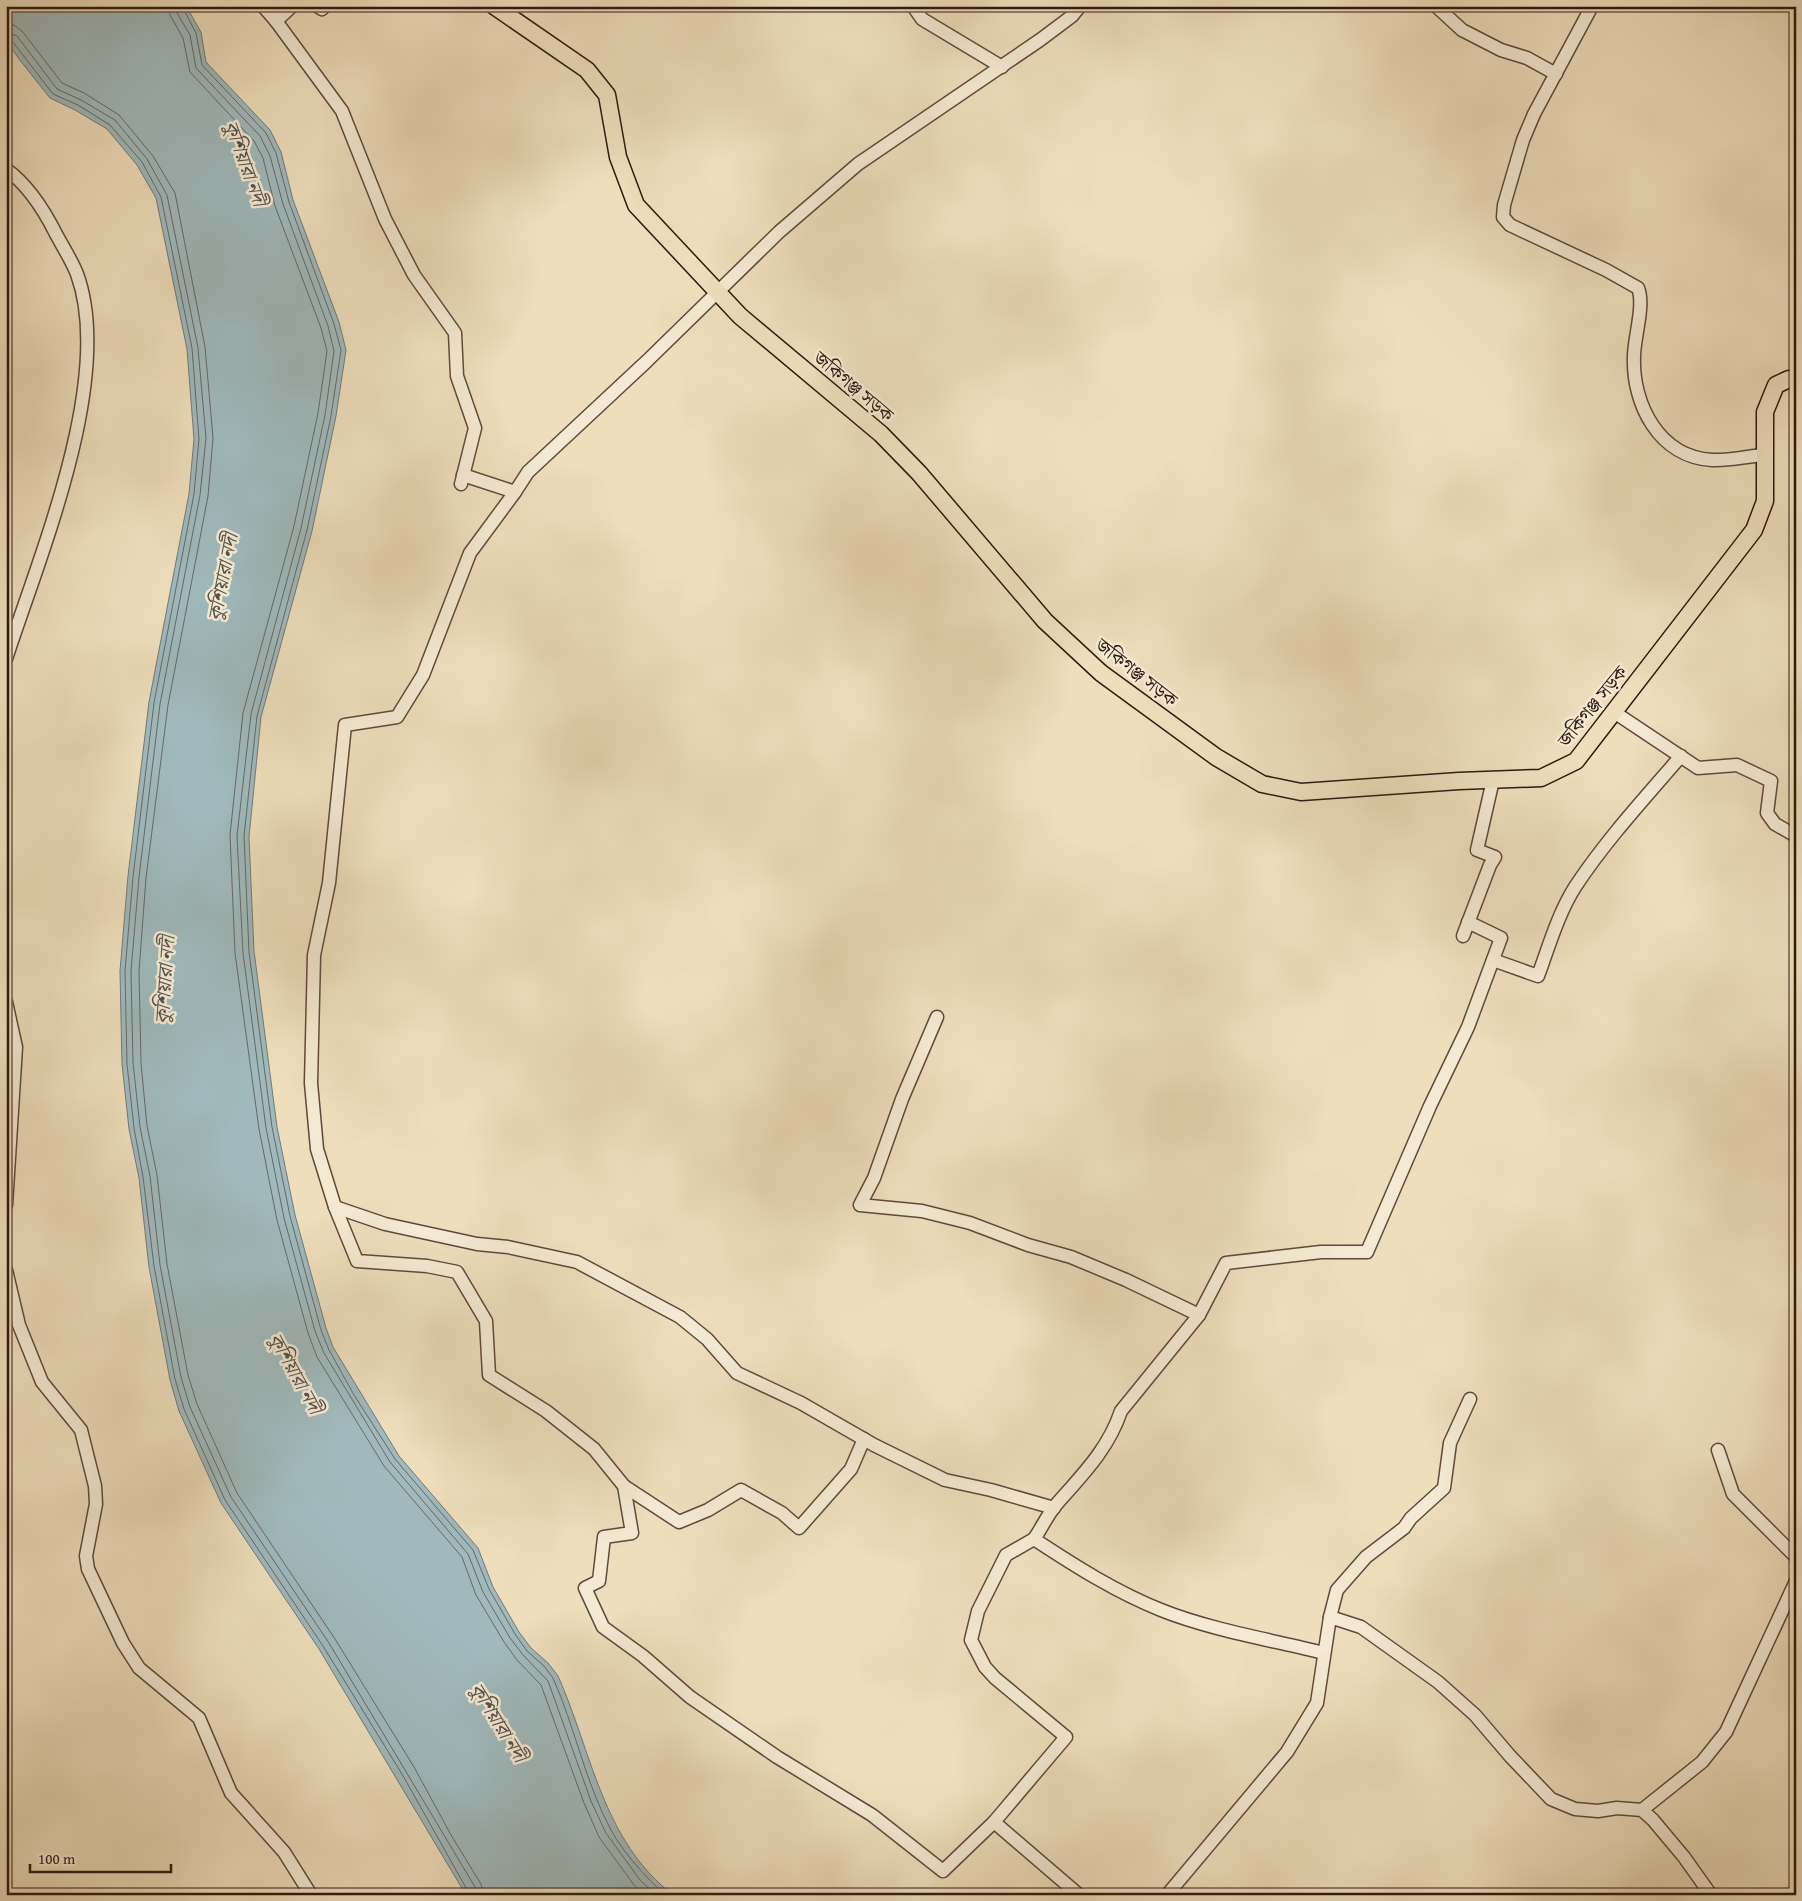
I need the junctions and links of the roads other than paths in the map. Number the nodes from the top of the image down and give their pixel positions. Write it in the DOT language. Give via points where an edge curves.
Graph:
graph roads {
  1 [pos="263,6"];
  2 [pos="292,6"];
  3 [pos="317,6"];
  4 [pos="325,6"];
  5 [pos="494,6"];
  6 [pos="914,6"];
  7 [pos="1080,6"];
  8 [pos="1436,6"];
  9 [pos="1592,6"];
  10 [pos="276,21"];
  11 [pos="1002,67"];
  12 [pos="1556,74"];
  13 [pos="6,169"];
  14 [pos="716,291"];
  15 [pos="1796,381"];
  16 [pos="1765,455"];
  17 [pos="514,492"];
  18 [pos="6,659"];
  19 [pos="1614,712"];
  20 [pos="1681,756"];
  21 [pos="1493,780"];
  22 [pos="1796,836"];
  23 [pos="1468,922"];
  24 [pos="1462,936"];
  25 [pos="1493,960"];
  26 [pos="6,1002"];
  27 [pos="937,1017"];
  28 [pos="6,1205"];
  29 [pos="335,1207"];
  30 [pos="6,1270"];
  31 [pos="1199,1315"];
  32 [pos="1470,1398"];
  33 [pos="864,1439"];
  34 [pos="1718,1450"];
  35 [pos="624,1486"];
  36 [pos="1054,1508"];
  37 [pos="1034,1539"];
  38 [pos="1796,1557"];
  39 [pos="1796,1581"];
  40 [pos="1330,1617"];
  41 [pos="1324,1653"];
  42 [pos="1642,1810"];
  43 [pos="994,1822"];
  44 [pos="311,1895"];
  45 [pos="1079,1895"];
  46 [pos="1167,1895"];
  47 [pos="1711,1895"];
  1 -- 10 [label="street"];
  2 -- 10 [label="street"];
  3 -- 4 [label="street" via="322,9"];
  5 -- 14 [label="main road, জকিগঞ্জ সড়ক" via="587,70 607,95 618,157 636,205"];
  6 -- 11 [label="street" via="922,18"];
  7 -- 11 [label="street" via="1072,16"];
  8 -- 12 [label="street" via="1462,30"];
  9 -- 12 [label="street"];
  10 -- 17 [label="street" via="342,111 384,219 414,275 455,333 458,376 475,428 462,480"];
  11 -- 14 [label="street" via="858,164 778,232"];
  12 -- 16 [label="street" via="1523,140 1503,217 1510,226 1638,288 1640,299 1634,357 1639,402 1662,437 1683,452 1711,460"];
  13 -- 18 [label="street" via="15,175 45,213 77,275 86,316 86,377 72,450 50,528"];
  14 -- 17 [label="street" via="647,361 528,472"];
  14 -- 21 [label="main road, জকিগঞ্জ সড়ক" via="740,316 887,441 919,473 1045,622 1101,673 1216,757 1262,784 1301,792"];
  15 -- 16 [label="main road, জকিগঞ্জ সড়ক" via="1789,379 1776,385 1765,412"];
  16 -- 19 [label="main road, জকিগঞ্জ সড়ক" via="1765,501 1754,530"];
  17 -- 29 [label="street" via="470,553 423,675 397,717 345,724 329,883 314,955 311,1083 317,1149"];
  19 -- 20 [label="street"];
  19 -- 21 [label="main road, জকিগঞ্জ সড়ক" via="1576,761 1542,778"];
  20 -- 22 [label="street" via="1698,768 1737,765 1771,781 1767,813 1775,824"];
  20 -- 25 [label="street" via="1616,831 1574,889 1538,976"];
  21 -- 23 [label="street" via="1477,850 1495,857"];
  23 -- 24 [label="street"];
  23 -- 25 [label="street" via="1501,938"];
  25 -- 31 [label="street" via="1468,1028 1430,1106 1367,1252 1321,1252 1226,1263"];
  26 -- 28 [label="street" via="16,1047"];
  27 -- 31 [label="street" via="902,1099 874,1178 860,1205 922,1211 970,1223 1071,1257"];
  29 -- 33 [label="street" via="385,1224 577,1262 680,1318 707,1339 737,1372"];
  29 -- 35 [label="street" via="357,1261 427,1266 457,1272 486,1321 489,1375 546,1411 594,1449"];
  30 -- 44 [label="street" via="19,1325 42,1382 81,1430 96,1486 96,1504 86,1556 88,1569 123,1643 139,1668 199,1718 231,1793 284,1852"];
  31 -- 36 [label="street" via="1121,1411 1115,1430 1088,1470"];
  32 -- 40 [label="street" via="1450,1443 1444,1488 1410,1518 1404,1528 1366,1557 1337,1590"];
  33 -- 35 [label="street" via="851,1470 799,1528 782,1513 741,1490 708,1510 679,1522"];
  33 -- 36 [label="street" via="945,1480"];
  34 -- 38 [label="street" via="1734,1494"];
  35 -- 43 [label="street" via="632,1533 604,1537 599,1581 585,1588 603,1627 690,1697 777,1757 872,1815 943,1871"];
  36 -- 37 [label="street"];
  37 -- 41 [label="street" via="1103,1582 1162,1610"];
  37 -- 43 [label="street" via="1006,1555 978,1611 971,1640 985,1667 995,1678 1066,1737"];
  39 -- 42 [label="street" via="1726,1732 1702,1762"];
  40 -- 41 [label="street"];
  40 -- 42 [label="street" via="1361,1628 1438,1682 1475,1715 1551,1799 1575,1809"];
  41 -- 46 [label="street" via="1317,1703 1287,1752"];
  42 -- 47 [label="street" via="1654,1820"];
  43 -- 45 [label="street"];
}
